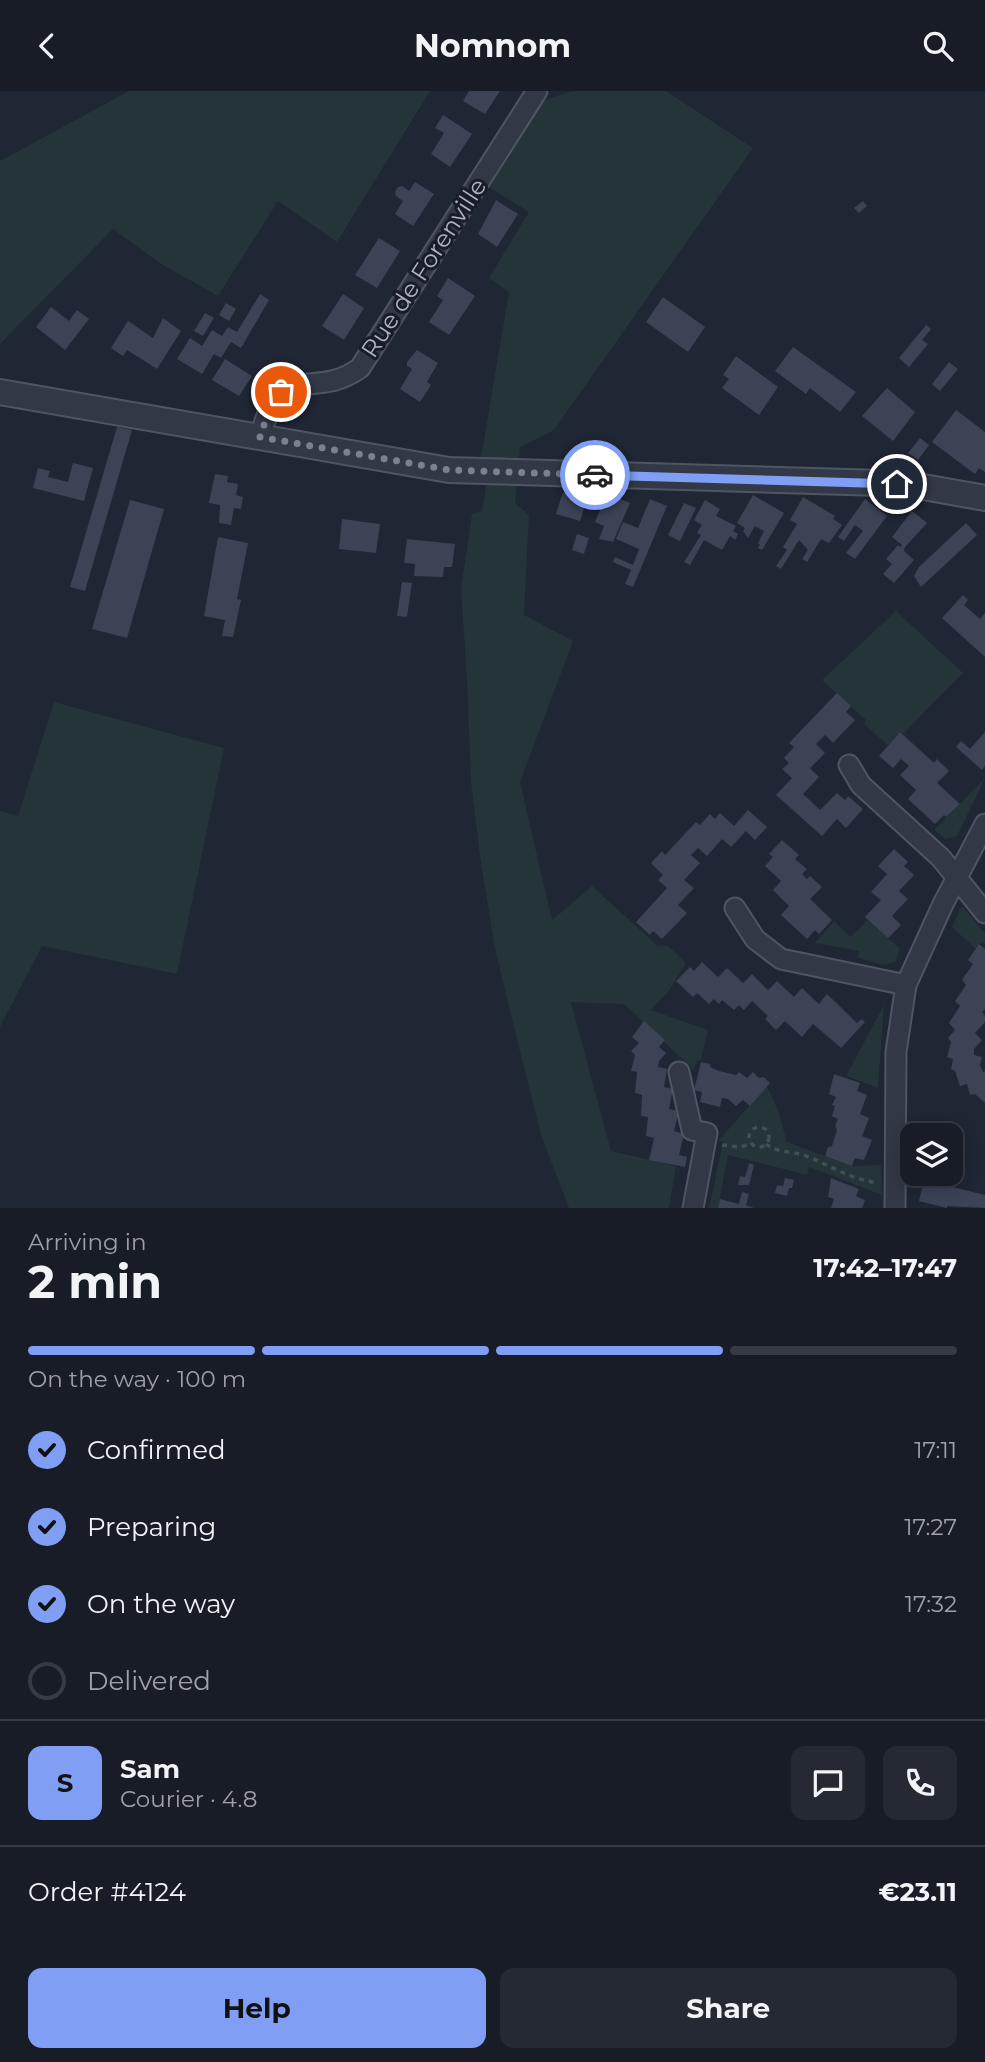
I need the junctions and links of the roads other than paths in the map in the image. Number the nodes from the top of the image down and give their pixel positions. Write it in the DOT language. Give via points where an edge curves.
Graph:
graph roads {
  1 [pos="537,91"];
  2 [pos="0,392"];
  3 [pos="260,437"];
  4 [pos="985,498"];
  5 [pos="849,765"];
  6 [pos="985,824"];
  7 [pos="957,876"];
  8 [pos="735,908"];
  9 [pos="985,913"];
  10 [pos="906,985"];
  11 [pos="680,1072"];
  12 [pos="895,1206"];
  13 [pos="693,1208"];
  1 -- 3 [label="street, Rue de Forenville" via="360,368 335,380 281,392 271,404"];
  2 -- 3 [label="street"];
  3 -- 4 [label="street" via="464,472 881,483"];
  5 -- 7 [label="street" via="861,785"];
  6 -- 7 [label="street"];
  7 -- 9 [label="street"];
  7 -- 10 [label="street"];
  8 -- 10 [label="street" via="755,939 781,959"];
  10 -- 12 [label="street" via="896,1052"];
  11 -- 13 [label="street" via="692,1130 708,1133"];
}
